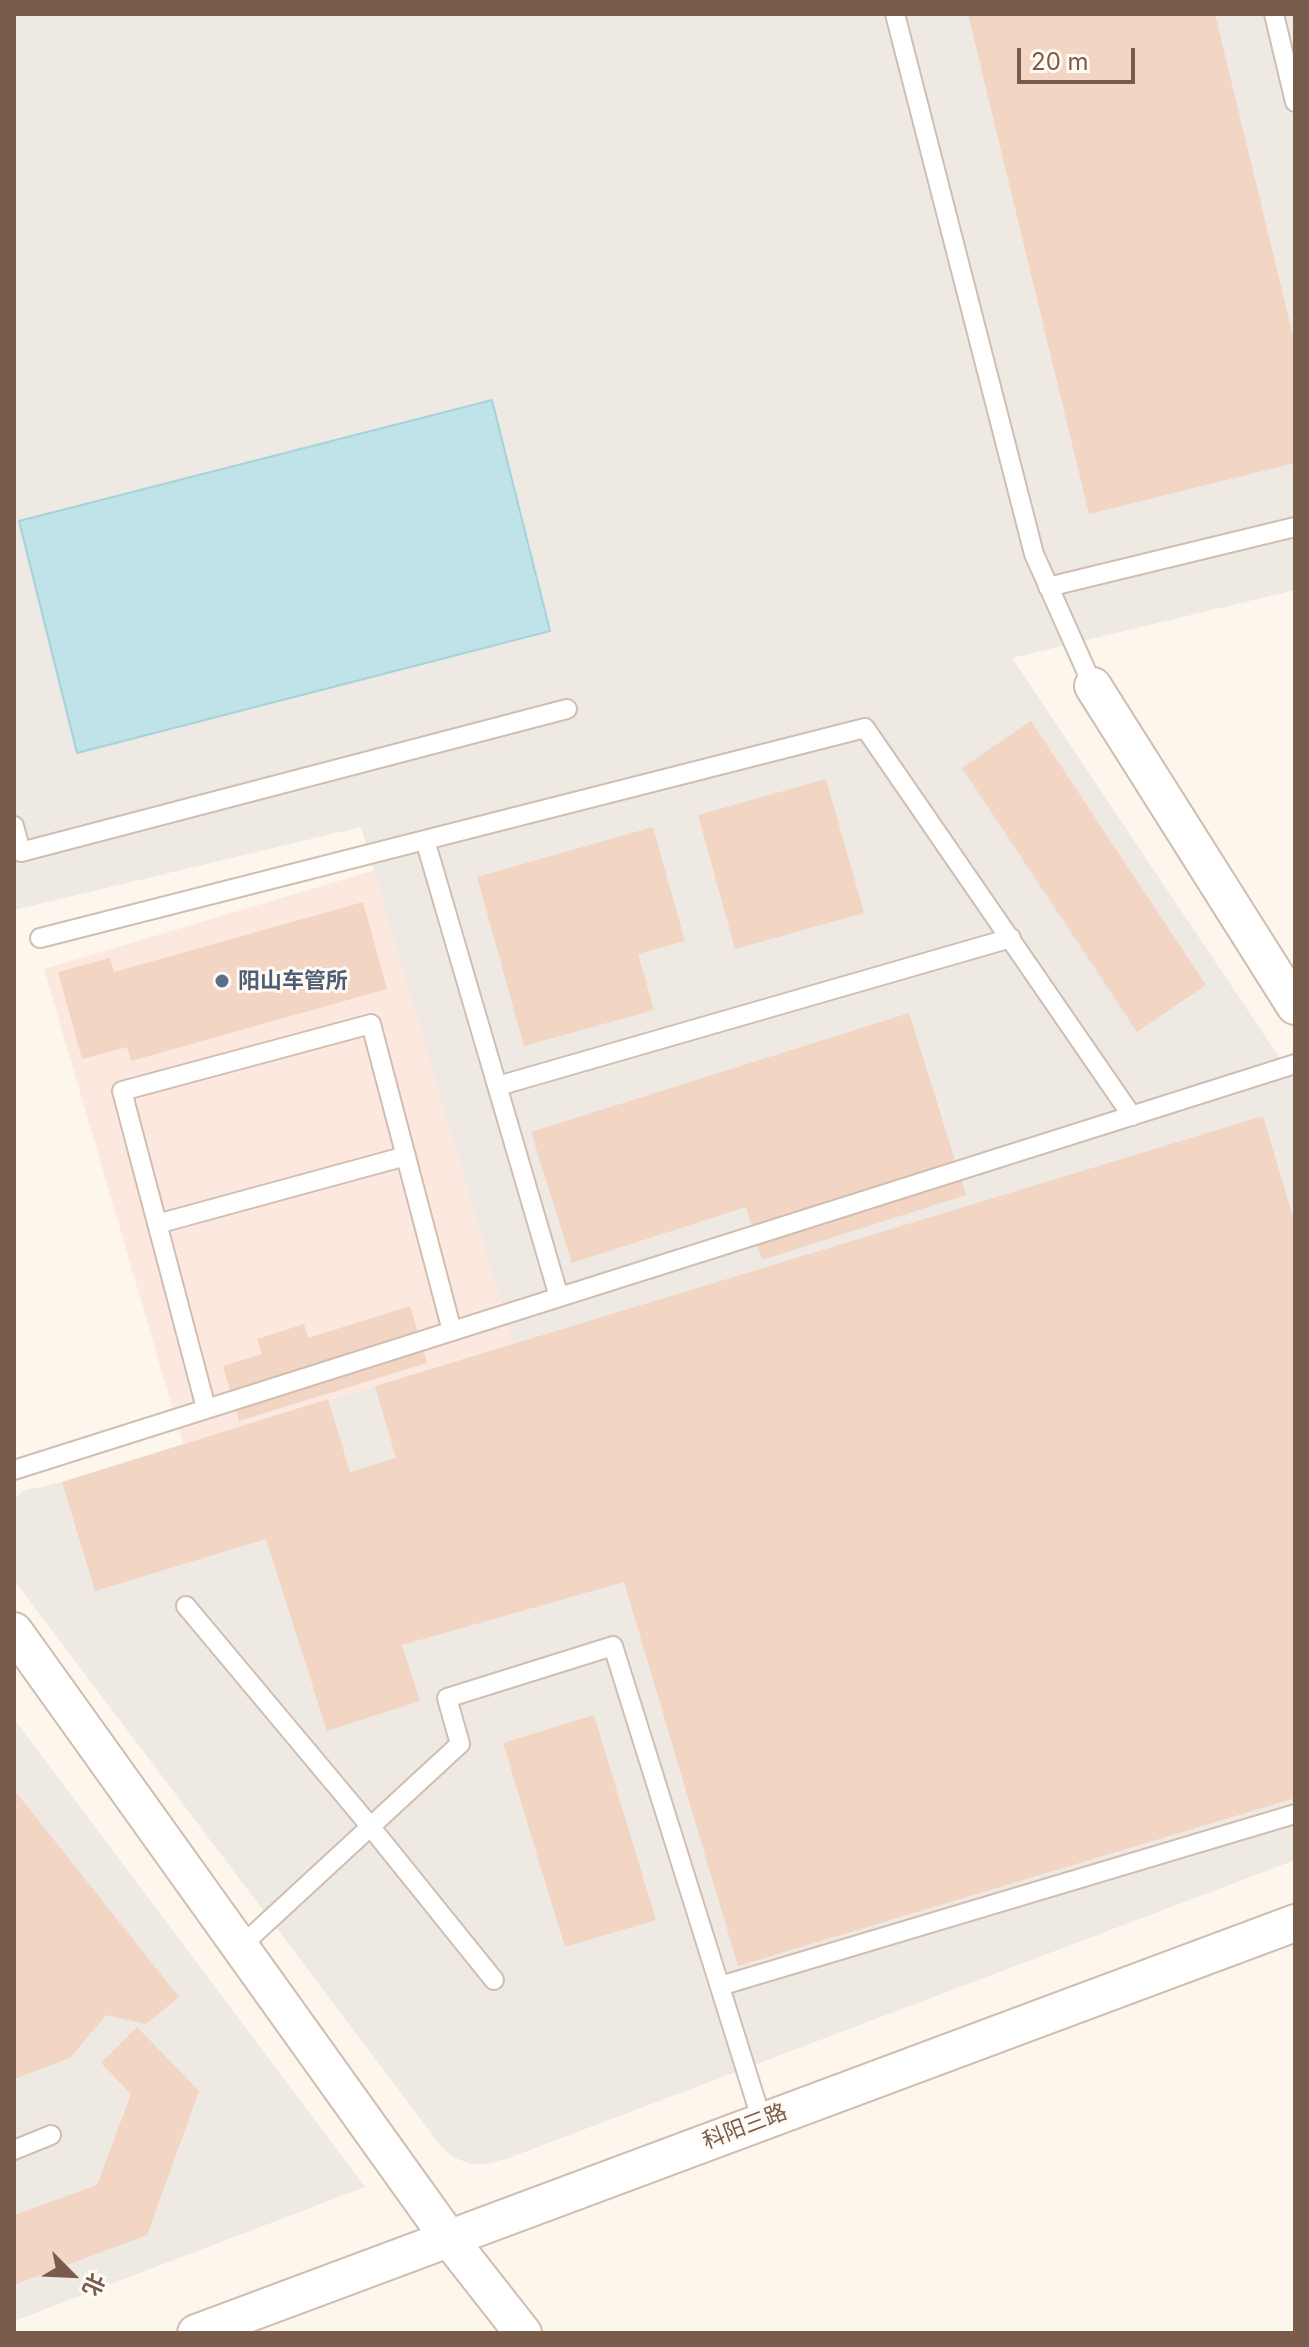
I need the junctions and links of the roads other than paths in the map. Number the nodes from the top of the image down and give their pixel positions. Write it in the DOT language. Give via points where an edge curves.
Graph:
graph roads {
  1 [pos="895,14"];
  2 [pos="1274,14"];
  3 [pos="1295,102"];
  4 [pos="1295,527"];
  5 [pos="1048,587"];
  6 [pos="1093,686"];
  7 [pos="567,709"];
  8 [pos="14,826"];
  9 [pos="425,840"];
  10 [pos="40,938"];
  11 [pos="1011,938"];
  12 [pos="1295,1006"];
  13 [pos="1295,1064"];
  14 [pos="498,1086"];
  15 [pos="1132,1116"];
  16 [pos="406,1156"];
  17 [pos="157,1224"];
  18 [pos="559,1297"];
  19 [pos="452,1331"];
  20 [pos="206,1408"];
  21 [pos="14,1470"];
  22 [pos="186,1606"];
  23 [pos="14,1631"];
  24 [pos="1295,1814"];
  25 [pos="370,1826"];
  26 [pos="1295,1923"];
  27 [pos="240,1947"];
  28 [pos="494,1980"];
  29 [pos="720,1986"];
  30 [pos="762,2121"];
  31 [pos="51,2135"];
  32 [pos="14,2150"];
  33 [pos="450,2240"];
  34 [pos="196,2333"];
  35 [pos="523,2333"];
  1 -- 5 [label="lane" via="1034,554"];
  2 -- 3 [label="lane"];
  4 -- 5 [label="lane"];
  5 -- 6 [label="lane"];
  6 -- 12 [label="street"];
  7 -- 8 [label="lane" via="21,852"];
  9 -- 10 [label="lane"];
  9 -- 11 [label="lane" via="865,728"];
  9 -- 14 [label="lane"];
  11 -- 14 [label="lane"];
  11 -- 15 [label="lane"];
  13 -- 15 [label="lane"];
  14 -- 18 [label="lane"];
  15 -- 18 [label="lane"];
  16 -- 17 [label="lane"];
  16 -- 17 [label="lane" via="371,1024 122,1091"];
  16 -- 19 [label="lane"];
  17 -- 20 [label="lane"];
  18 -- 19 [label="lane"];
  19 -- 20 [label="lane"];
  20 -- 21 [label="lane"];
  22 -- 25 [label="lane"];
  23 -- 27 [label="street"];
  24 -- 29 [label="lane"];
  25 -- 27 [label="lane"];
  25 -- 28 [label="lane"];
  25 -- 29 [label="lane" via="460,1744 447,1698 613,1646"];
  26 -- 30 [label="street, 科阳三路"];
  27 -- 33 [label="street"];
  29 -- 30 [label="lane"];
  30 -- 33 [label="street, 科阳三路"];
  31 -- 32 [label="lane"];
  33 -- 34 [label="street, 科阳三路"];
  33 -- 35 [label="street"];
}
